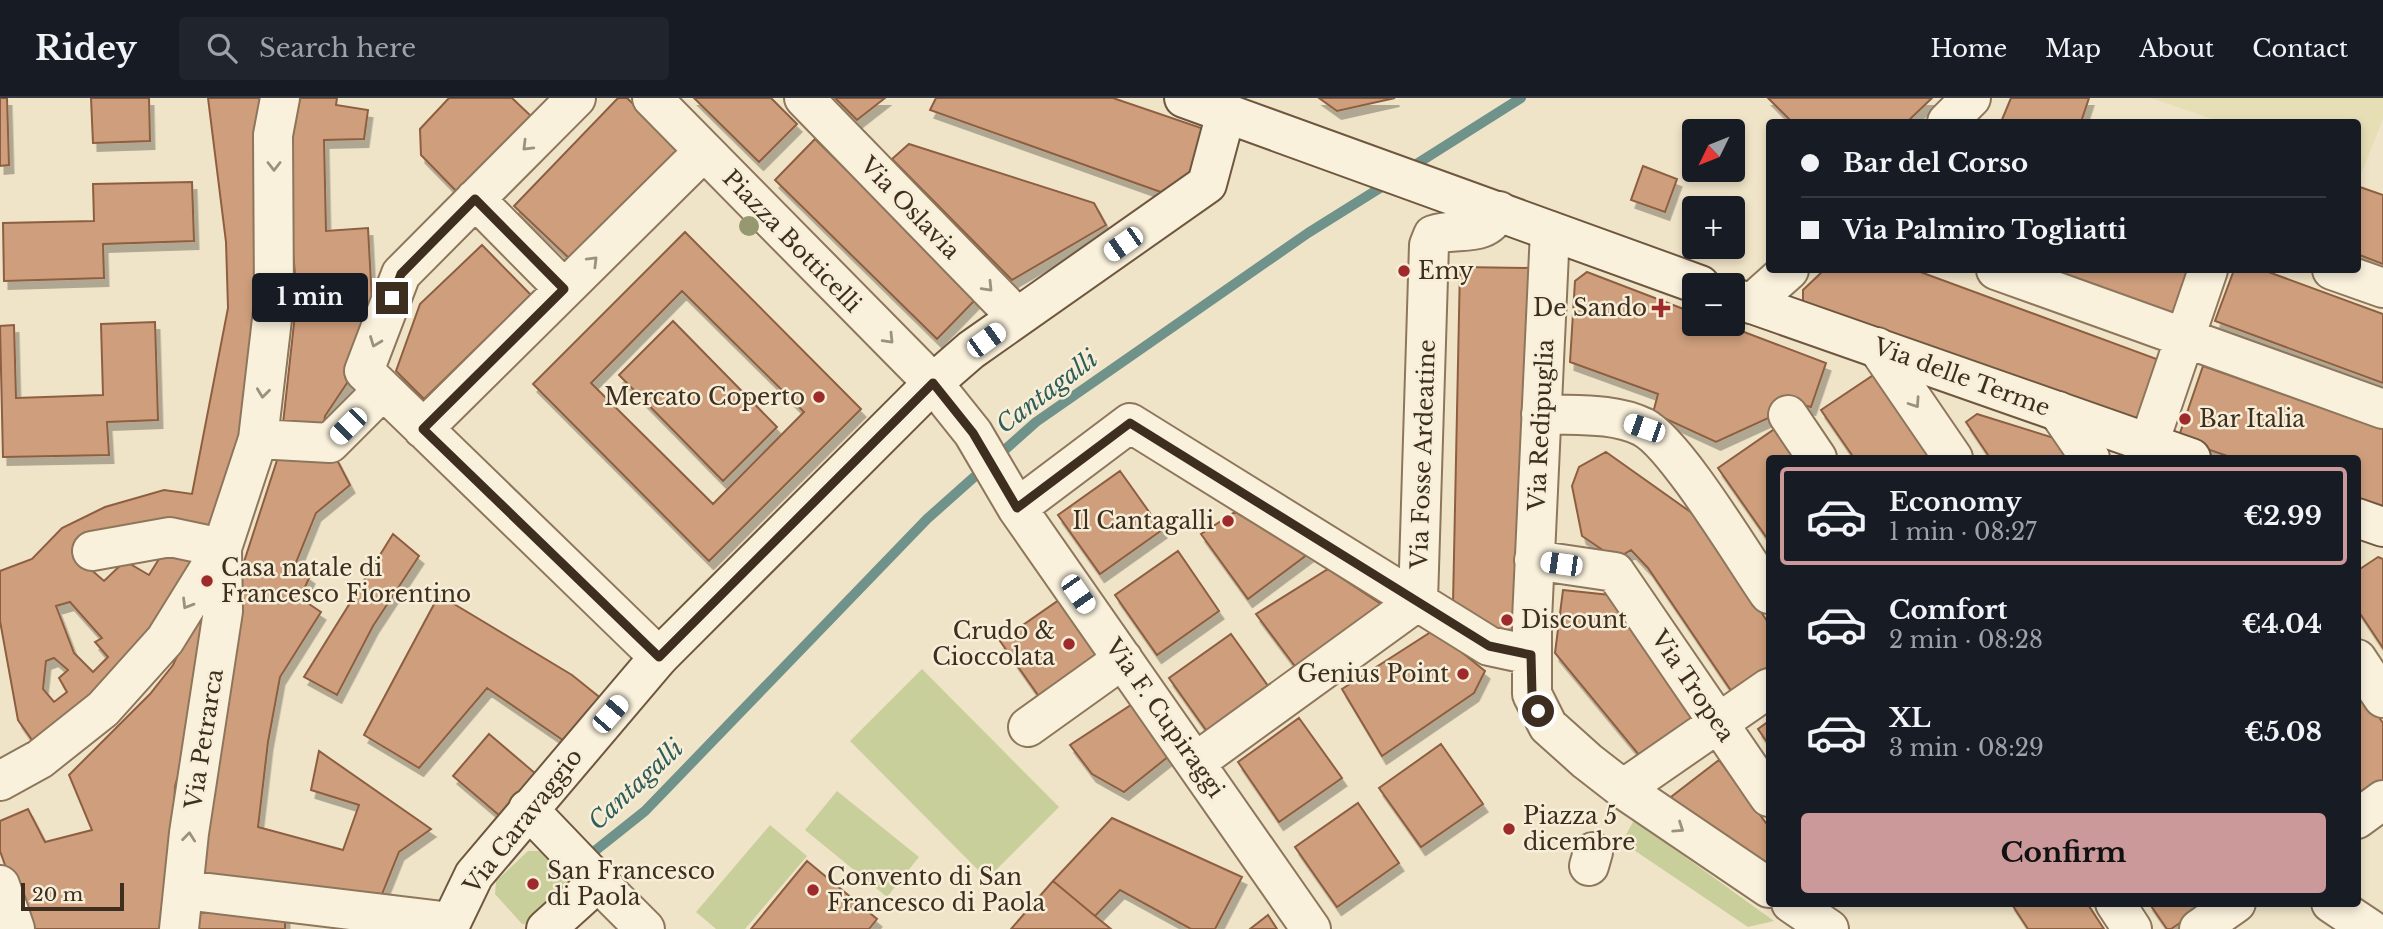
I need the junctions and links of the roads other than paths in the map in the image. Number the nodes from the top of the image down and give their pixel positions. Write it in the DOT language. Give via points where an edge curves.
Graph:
graph roads {
  1 [pos="280,98"];
  2 [pos="576,98"];
  3 [pos="652,98"];
  4 [pos="804,98"];
  5 [pos="1184,98"];
  6 [pos="1971,98"];
  7 [pos="1220,106"];
  8 [pos="1950,119"];
  9 [pos="704,150"];
  10 [pos="475,199"];
  11 [pos="1499,211"];
  12 [pos="1550,231"];
  13 [pos="1784,273"];
  14 [pos="2004,273"];
  15 [pos="2207,273"];
  16 [pos="2340,273"];
  17 [pos="1682,279"];
  18 [pos="2383,288"];
  19 [pos="564,289"];
  20 [pos="1745,298"];
  21 [pos="1745,301"];
  22 [pos="1017,317"];
  23 [pos="2185,337"];
  24 [pos="1877,347"];
  25 [pos="933,383"];
  26 [pos="383,390"];
  27 [pos="2383,409"];
  28 [pos="2058,411"];
  29 [pos="1542,414"];
  30 [pos="1788,415"];
  31 [pos="423,429"];
  32 [pos="973,433"];
  33 [pos="258,439"];
  34 [pos="2139,440"];
  35 [pos="1815,455"];
  36 [pos="1951,455"];
  37 [pos="2088,455"];
  38 [pos="2105,455"];
  39 [pos="2182,455"];
  40 [pos="1017,508"];
  41 [pos="222,548"];
  42 [pos="92,551"];
  43 [pos="1534,560"];
  44 [pos="1766,590"];
  45 [pos="1418,601"];
  46 [pos="1531,655"];
  47 [pos="659,657"];
  48 [pos="1124,659"];
  49 [pos="2361,665"];
  50 [pos="1766,690"];
  51 [pos="2383,698"];
  52 [pos="1718,723"];
  53 [pos="1028,727"];
  54 [pos="1196,762"];
  55 [pos="1,774"];
  56 [pos="1623,789"];
  57 [pos="1766,793"];
  58 [pos="2383,800"];
  59 [pos="528,809"];
  60 [pos="2361,815"];
  61 [pos="598,882"];
  62 [pos="0,885"];
  63 [pos="1766,886"];
  64 [pos="184,890"];
  65 [pos="2118,907"];
  66 [pos="2230,907"];
  67 [pos="2337,907"];
  68 [pos="450,925"];
  69 [pos="15,929"];
  70 [pos="179,929"];
  71 [pos="546,929"];
  72 [pos="645,929"];
  73 [pos="1311,929"];
  74 [pos="2132,929"];
  75 [pos="2199,929"];
  76 [pos="2370,929"];
  1 -- 33 [label="street, one-way" via="274,135 274,302"];
  2 -- 10 [label="street, one-way"];
  3 -- 9 [label="street, Piazza Botticelli"];
  4 -- 22 [label="street, Via Oslavia, one-way"];
  5 -- 7 [label="street"];
  6 -- 8 [label="street"];
  7 -- 11 [label="street"];
  7 -- 22 [label="street, Via Caravaggio" via="1207,184"];
  19 -- 9 [label="street, one-way"];
  9 -- 25 [label="street, Piazza Botticelli, one-way"];
  10 -- 19 [label="street"];
  10 -- 26 [label="street, one-way" via="401,274 364,371"];
  11 -- 12 [label="street"];
  11 -- 45 [label="street, Via Fosse Ardeatine" via="1487,228 1444,231 1433,235 1429,245"];
  12 -- 17 [label="street"];
  12 -- 29 [label="street, Via Redipuglia"];
  13 -- 20 [label="street"];
  14 -- 23 [label="street"];
  15 -- 23 [label="street"];
  16 -- 18 [label="street"];
  19 -- 31 [label="street"];
  21 -- 24 [label="street, Via delle Terme"];
  22 -- 25 [label="street, Via Caravaggio"];
  23 -- 27 [label="street"];
  23 -- 34 [label="street"];
  24 -- 28 [label="street, Via delle Terme"];
  24 -- 36 [label="street, one-way"];
  25 -- 32 [label="street, Piazza Botticelli"];
  25 -- 47 [label="street, Via Caravaggio"];
  26 -- 31 [label="street"];
  26 -- 33 [label="street" via="330,443"];
  28 -- 34 [label="street, Via delle Terme"];
  28 -- 37 [label="street"];
  29 -- 43 [label="street, Via Redipuglia"];
  29 -- 44 [label="street" via="1615,418 1644,428 1671,452"];
  30 -- 35 [label="street"];
  31 -- 47 [label="street"];
  32 -- 40 [label="street, Via F. Cupiraggi"];
  33 -- 41 [label="street"];
  34 -- 38 [label="street"];
  34 -- 39 [label="street, Via delle Terme"];
  40 -- 45 [label="street" via="1130,423"];
  40 -- 48 [label="street, Via F. Cupiraggi"];
  41 -- 42 [label="street" via="170,537"];
  41 -- 55 [label="street, one-way" via="165,640 103,709 40,760"];
  64 -- 41 [label="street, Via Petrarca, one-way" via="223,611"];
  43 -- 46 [label="street, Via Redipuglia"];
  43 -- 52 [label="street, Via Tropea" via="1615,572"];
  45 -- 46 [label="street" via="1489,646"];
  45 -- 54 [label="street, Via Fosse Ardeatine"];
  46 -- 56 [label="street, Via Redipuglia" via="1532,694 1538,711 1564,742"];
  47 -- 59 [label="street, Via Caravaggio"];
  48 -- 53 [label="street"];
  48 -- 54 [label="street, Via F. Cupiraggi"];
  49 -- 51 [label="street"];
  50 -- 52 [label="street"];
  52 -- 56 [label="street"];
  52 -- 57 [label="street, Via Tropea"];
  54 -- 73 [label="street, Via F. Cupiraggi"];
  56 -- 63 [label="street, Via Redipuglia, one-way"];
  58 -- 60 [label="street"];
  59 -- 61 [label="street"];
  59 -- 68 [label="street, Via Caravaggio" via="474,875"];
  61 -- 71 [label="street"];
  61 -- 72 [label="street"];
  62 -- 69 [label="street"];
  64 -- 68 [label="street"];
  64 -- 70 [label="street, Via Petrarca"];
  65 -- 74 [label="street"];
  66 -- 75 [label="street"];
  67 -- 76 [label="street"];
}
